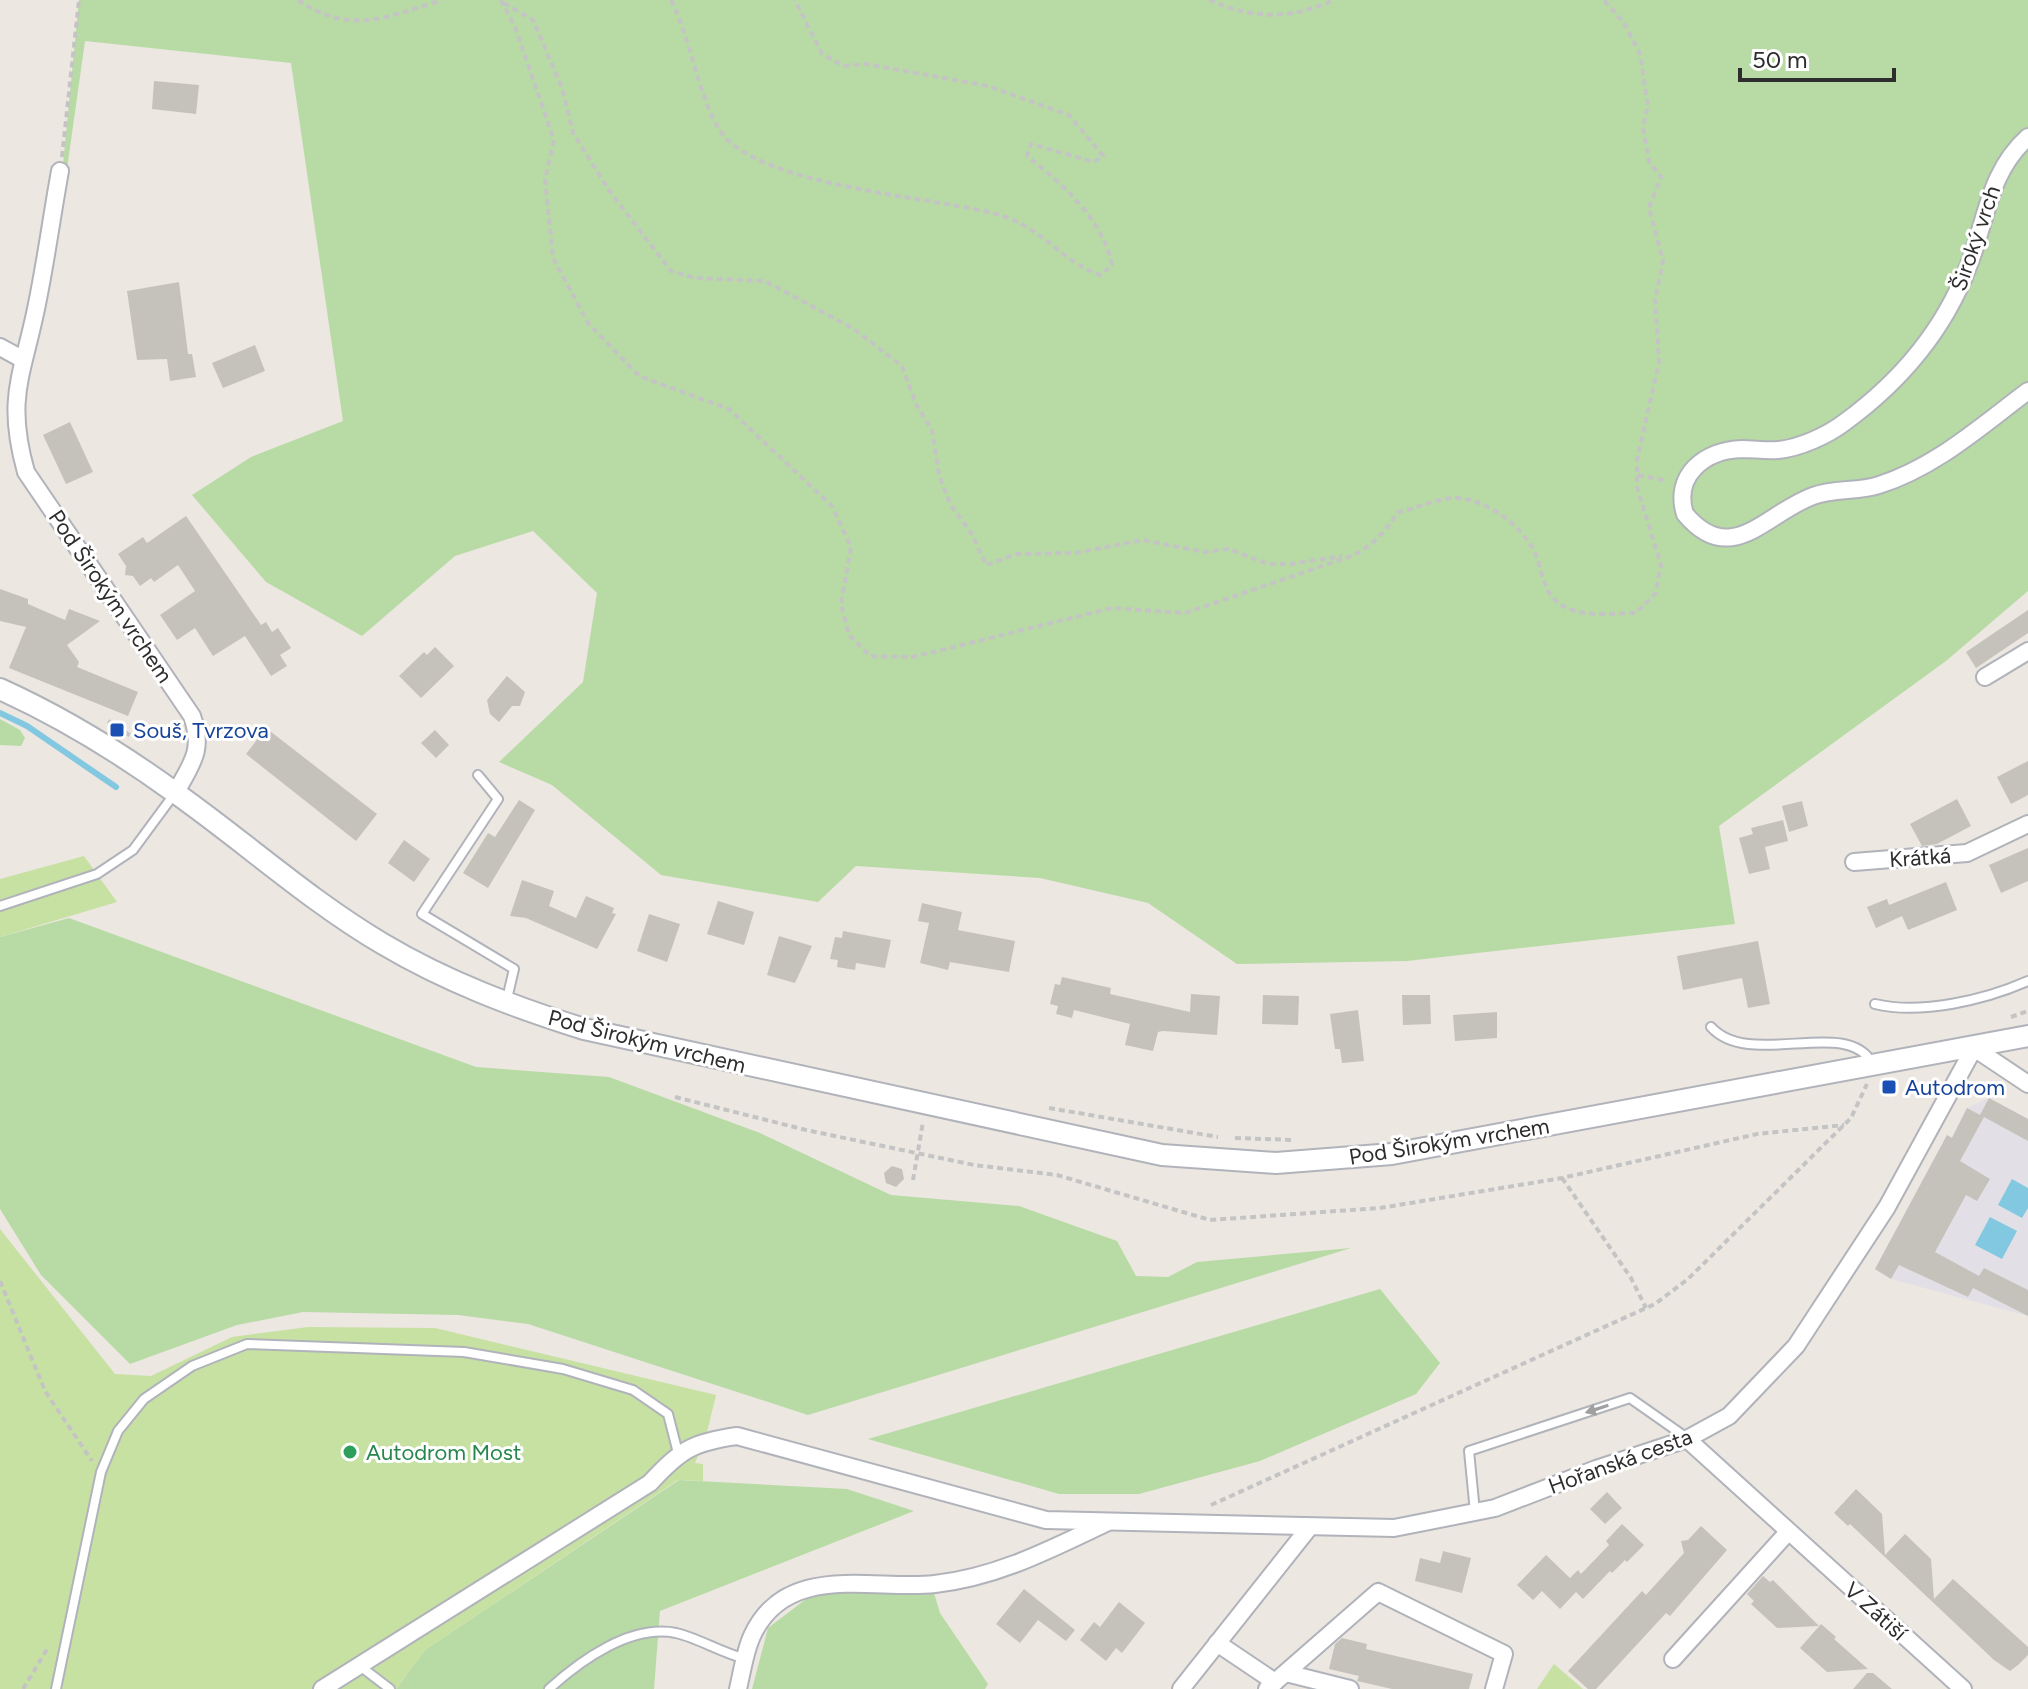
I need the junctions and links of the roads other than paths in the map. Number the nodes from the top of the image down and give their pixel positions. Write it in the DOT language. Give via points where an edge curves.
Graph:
graph roads {
  1 [pos="2028,137"];
  2 [pos="60,171"];
  3 [pos="0,347"];
  4 [pos="22,359"];
  5 [pos="2028,391"];
  6 [pos="2028,651"];
  7 [pos="1985,677"];
  8 [pos="0,689"];
  9 [pos="478,775"];
  10 [pos="176,792"];
  11 [pos="2028,824"];
  12 [pos="1854,862"];
  13 [pos="0,906"];
  14 [pos="2028,981"];
  15 [pos="506,1004"];
  16 [pos="1875,1004"];
  17 [pos="1711,1027"];
  18 [pos="2028,1036"];
  19 [pos="1974,1048"];
  20 [pos="1874,1068"];
  21 [pos="2028,1084"];
  22 [pos="1687,1439"];
  23 [pos="678,1453"];
  24 [pos="1475,1512"];
  25 [pos="1113,1520"];
  26 [pos="1308,1529"];
  27 [pos="1788,1532"];
  28 [pos="1217,1643"];
  29 [pos="746,1659"];
  30 [pos="1673,1659"];
  31 [pos="359,1665"];
  32 [pos="1276,1681"];
  33 [pos="56,1689"];
  34 [pos="322,1689"];
  35 [pos="390,1689"];
  36 [pos="549,1689"];
  37 [pos="738,1689"];
  38 [pos="1181,1689"];
  39 [pos="1350,1689"];
  40 [pos="1494,1689"];
  41 [pos="1963,1689"];
  1 -- 5 [label="street, Široký vrch" via="2000,169 1969,266 1942,325 1909,368 1843,424 1803,444 1779,450 1738,449 1694,466 1682,484 1685,514 1703,531 1730,539 1749,534 1815,495 1878,486 1937,460"];
  2 -- 4 [label="street, Pod Širokým vrchem" via="37,305"];
  3 -- 4 [label="street"];
  4 -- 10 [label="street, Pod Širokým vrchem" via="15,395 17,439 26,472 192,716 200,737"];
  6 -- 7 [label="street"];
  8 -- 10 [label="street" via="109,748"];
  9 -- 15 [label="lane" via="498,799 422,914 514,969"];
  10 -- 13 [label="lane" via="133,850 97,874"];
  10 -- 15 [label="street, Pod Širokým vrchem" via="382,944"];
  11 -- 12 [label="street, Krátká" via="1967,853"];
  14 -- 16 [label="lane" via="1935,1005 1897,1009"];
  15 -- 20 [label="street, Pod Širokým vrchem" via="584,1029 1162,1155 1276,1163 1392,1154"];
  17 -- 20 [label="lane" via="1740,1044 1851,1044 1867,1054"];
  18 -- 19 [label="street, Pod Širokým vrchem"];
  19 -- 20 [label="street, Pod Širokým vrchem"];
  19 -- 21 [label="street"];
  19 -- 22 [label="street, Hořanská cesta" via="1887,1207 1796,1346 1729,1416"];
  22 -- 24 [label="street, Hořanská cesta"];
  22 -- 24 [label="lane, one-way" via="1630,1398 1469,1451"];
  22 -- 27 [label="street, V Zátiší"];
  23 -- 25 [label="street" via="705,1440 737,1436 1046,1520"];
  23 -- 31 [label="street" via="650,1483"];
  23 -- 33 [label="lane" via="668,1414 633,1390 563,1369 464,1352 247,1344 192,1366 144,1399 118,1431 101,1472"];
  24 -- 26 [label="street, Hořanská cesta" via="1394,1528"];
  25 -- 26 [label="street, Hořanská cesta"];
  25 -- 29 [label="street, Hořanská cesta" via="1012,1568 933,1584 811,1586 775,1606 752,1635"];
  26 -- 28 [label="street"];
  27 -- 30 [label="street"];
  27 -- 41 [label="street, V Zátiší"];
  28 -- 32 [label="street"];
  28 -- 38 [label="street"];
  29 -- 36 [label="lane" via="677,1633 644,1632 578,1666"];
  29 -- 37 [label="street, Hořanská cesta"];
  31 -- 34 [label="street"];
  31 -- 35 [label="lane"];
  32 -- 39 [label="street"];
  32 -- 40 [label="street" via="1378,1592 1504,1654"];
}
